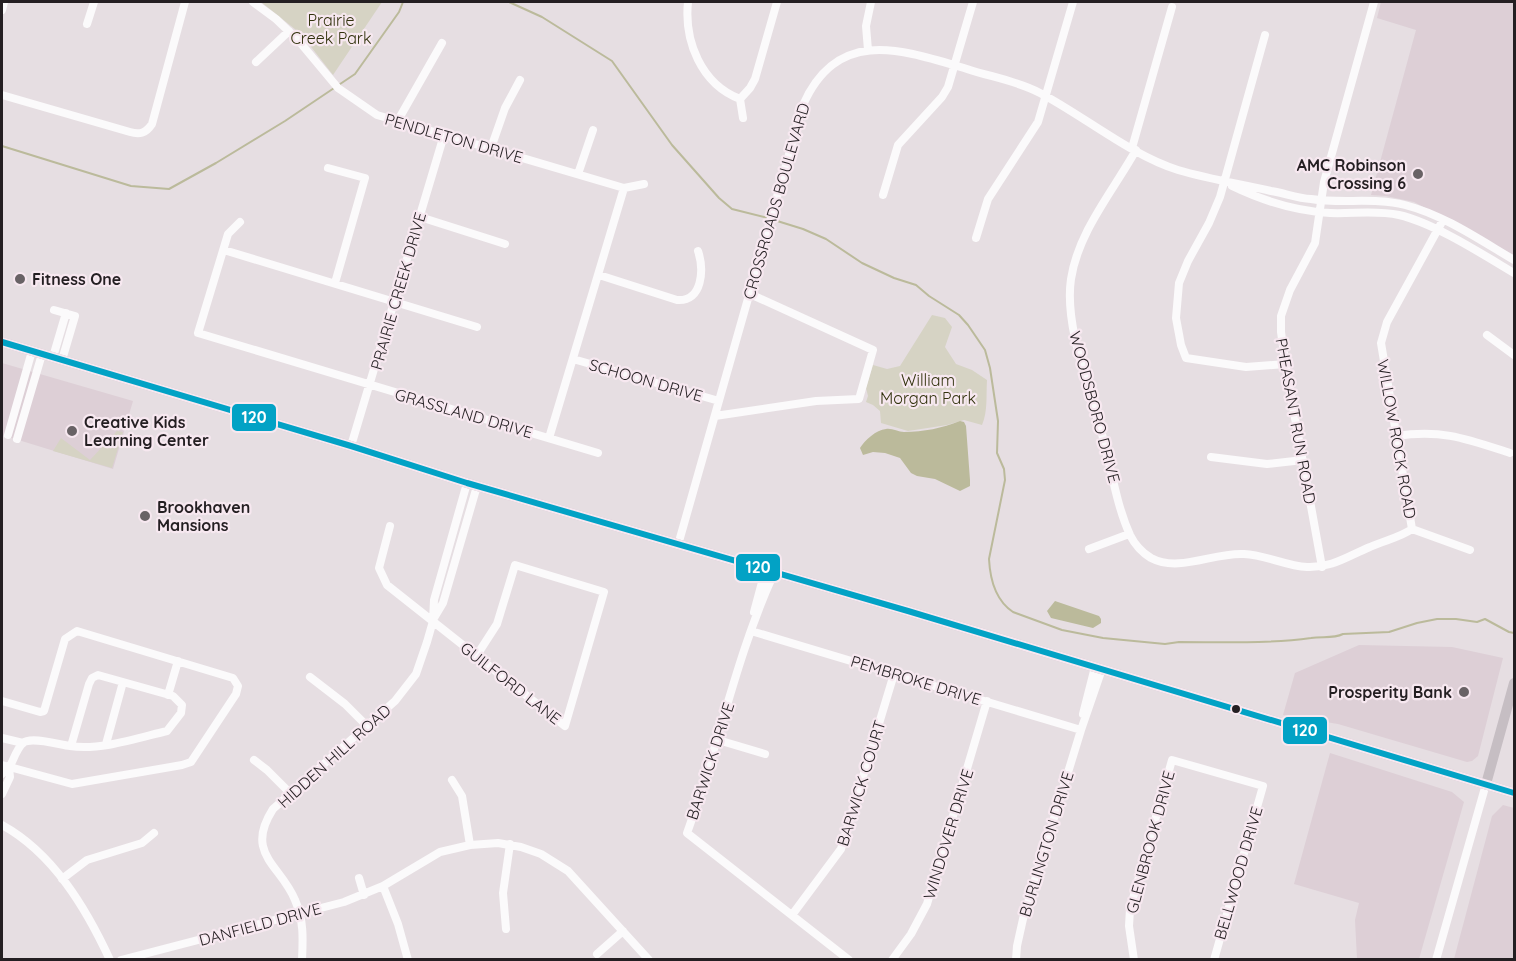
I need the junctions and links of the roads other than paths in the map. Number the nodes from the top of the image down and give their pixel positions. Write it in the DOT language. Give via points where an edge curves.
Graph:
graph roads {
  1 [pos="4,2"];
  2 [pos="94,2"];
  3 [pos="185,2"];
  4 [pos="253,2"];
  5 [pos="688,2"];
  6 [pos="777,2"];
  7 [pos="871,2"];
  8 [pos="973,2"];
  9 [pos="1073,2"];
  10 [pos="1374,2"];
  11 [pos="1172,8"];
  12 [pos="2,10"];
  13 [pos="87,24"];
  14 [pos="289,31"];
  15 [pos="1265,35"];
  16 [pos="442,43"];
  17 [pos="868,50"];
  18 [pos="256,62"];
  19 [pos="954,66"];
  20 [pos="520,80"];
  21 [pos="2,95"];
  22 [pos="1046,96"];
  23 [pos="740,99"];
  24 [pos="743,118"];
  25 [pos="397,122"];
  26 [pos="593,130"];
  27 [pos="444,135"];
  28 [pos="491,148"];
  29 [pos="1134,149"];
  30 [pos="328,168"];
  31 [pos="578,174"];
  32 [pos="1224,182"];
  33 [pos="644,184"];
  34 [pos="624,188"];
  35 [pos="882,195"];
  36 [pos="1322,200"];
  37 [pos="1320,212"];
  38 [pos="420,217"];
  39 [pos="1443,220"];
  40 [pos="240,222"];
  41 [pos="1437,230"];
  42 [pos="976,238"];
  43 [pos="505,244"];
  44 [pos="224,250"];
  45 [pos="698,251"];
  46 [pos="1515,260"];
  47 [pos="1515,273"];
  48 [pos="598,275"];
  49 [pos="335,283"];
  50 [pos="750,294"];
  51 [pos="395,301"];
  52 [pos="54,310"];
  53 [pos="477,327"];
  54 [pos="1487,335"];
  55 [pos="2,342"];
  56 [pos="1515,355"];
  57 [pos="47,356"];
  58 [pos="573,358"];
  59 [pos="1285,364"];
  60 [pos="370,386"];
  61 [pos="719,401"];
  62 [pos="715,416"];
  63 [pos="8,435"];
  64 [pos="1396,436"];
  65 [pos="549,438"];
  66 [pos="17,439"];
  67 [pos="351,446"];
  68 [pos="598,453"];
  69 [pos="1510,453"];
  70 [pos="1211,457"];
  71 [pos="1303,460"];
  72 [pos="472,484"];
  73 [pos="390,526"];
  74 [pos="1412,529"];
  75 [pos="1130,534"];
  76 [pos="678,545"];
  77 [pos="1089,549"];
  78 [pos="1470,550"];
  79 [pos="1322,567"];
  80 [pos="770,572"];
  81 [pos="433,621"];
  82 [pos="751,631"];
  83 [pos="477,655"];
  84 [pos="178,661"];
  85 [pos="1098,668"];
  86 [pos="894,674"];
  87 [pos="310,677"];
  88 [pos="123,682"];
  89 [pos="1515,683"];
  90 [pos="168,695"];
  91 [pos="2,701"];
  92 [pos="987,701"];
  93 [pos="367,726"];
  94 [pos="1081,730"];
  95 [pos="2,738"];
  96 [pos="718,740"];
  97 [pos="23,743"];
  98 [pos="106,744"];
  99 [pos="71,746"];
  100 [pos="765,754"];
  101 [pos="254,760"];
  102 [pos="1172,760"];
  103 [pos="5,766"];
  104 [pos="2,774"];
  105 [pos="452,780"];
  106 [pos="1486,784"];
  107 [pos="290,793"];
  108 [pos="1515,793"];
  109 [pos="2,794"];
  110 [pos="2,825"];
  111 [pos="153,833"];
  112 [pos="510,844"];
  113 [pos="470,845"];
  114 [pos="358,878"];
  115 [pos="62,879"];
  116 [pos="383,886"];
  117 [pos="364,895"];
  118 [pos="300,914"];
  119 [pos="792,915"];
  120 [pos="506,929"];
  121 [pos="623,931"];
  122 [pos="597,954"];
  123 [pos="110,960"];
  124 [pos="121,960"];
  125 [pos="302,960"];
  126 [pos="408,960"];
  127 [pos="649,960"];
  128 [pos="849,960"];
  129 [pos="892,960"];
  130 [pos="1016,960"];
  131 [pos="1134,960"];
  132 [pos="1214,960"];
  133 [pos="1436,960"];
  1 -- 12 [label="street"];
  2 -- 13 [label="street"];
  3 -- 21 [label="street" via="152,124 145,132 136,134"];
  4 -- 14 [label="street, PENDLETON DRIVE"];
  5 -- 23 [label="street" via="689,33 700,64 721,90"];
  6 -- 23 [label="street" via="755,79"];
  7 -- 17 [label="street" via="866,26"];
  8 -- 19 [label="street"];
  9 -- 22 [label="street"];
  10 -- 36 [label="street, PHEASANT RUN ROAD"];
  11 -- 29 [label="street, WOODSBORO DRIVE"];
  14 -- 18 [label="street"];
  14 -- 25 [label="street, PENDLETON DRIVE" via="335,86 377,115"];
  15 -- 32 [label="street"];
  16 -- 25 [label="street"];
  17 -- 19 [label="street, CROSSROADS BOULEVARD" via="908,52"];
  17 -- 50 [label="street, CROSSROADS BOULEVARD" via="838,61 811,88"];
  19 -- 22 [label="street, CROSSROADS BOULEVARD"];
  19 -- 35 [label="street" via="942,97 898,146"];
  20 -- 28 [label="street"];
  22 -- 29 [label="street, CROSSROADS BOULEVARD"];
  22 -- 42 [label="street" via="1036,128 988,199"];
  23 -- 24 [label="street"];
  25 -- 27 [label="street, PENDLETON DRIVE"];
  26 -- 31 [label="street"];
  27 -- 28 [label="street, PENDLETON DRIVE"];
  27 -- 38 [label="street, PRAIRIE CREEK DRIVE"];
  28 -- 31 [label="street, PENDLETON DRIVE"];
  29 -- 32 [label="street, CROSSROADS BOULEVARD" via="1167,166"];
  29 -- 75 [label="street, WOODSBORO DRIVE" via="1082,242 1070,293 1074,331"];
  30 -- 49 [label="street" via="365,178"];
  31 -- 34 [label="street, PENDLETON DRIVE"];
  32 -- 36 [label="street, CROSSROADS BOULEVARD"];
  32 -- 37 [label="street, CROSSROADS BOULEVARD" via="1274,203"];
  32 -- 59 [label="street" via="1179,283 1176,318 1181,345 1186,358 1255,367"];
  33 -- 34 [label="street"];
  34 -- 48 [label="street, GRASSLAND DRIVE"];
  36 -- 37 [label="street, PHEASANT RUN ROAD"];
  36 -- 39 [label="street, CROSSROADS BOULEVARD" via="1389,202 1416,207"];
  37 -- 41 [label="street, CROSSROADS BOULEVARD" via="1382,212 1407,217"];
  37 -- 59 [label="street, PHEASANT RUN ROAD" via="1315,243 1281,316"];
  38 -- 43 [label="street"];
  38 -- 51 [label="street, PRAIRIE CREEK DRIVE"];
  39 -- 41 [label="street, WILLOW ROCK ROAD"];
  39 -- 46 [label="street, CROSSROADS BOULEVARD"];
  40 -- 44 [label="street" via="228,234"];
  41 -- 47 [label="street, CROSSROADS BOULEVARD"];
  41 -- 64 [label="street, WILLOW ROCK ROAD" via="1383,336 1382,356"];
  44 -- 49 [label="street"];
  44 -- 60 [label="street, GRASSLAND DRIVE" via="198,333"];
  45 -- 48 [label="street" via="702,270 697,288 685,300"];
  48 -- 58 [label="street, GRASSLAND DRIVE"];
  49 -- 51 [label="street"];
  50 -- 61 [label="street, CROSSROADS BOULEVARD"];
  50 -- 62 [label="street" via="873,350 859,399 816,401"];
  51 -- 53 [label="street"];
  51 -- 60 [label="street, PRAIRIE CREEK DRIVE"];
  52 -- 57 [label="street" via="75,316"];
  54 -- 56 [label="street"];
  55 -- 57 [label="main road"];
  57 -- 63 [label="street"];
  57 -- 66 [label="street"];
  57 -- 67 [label="main road"];
  58 -- 61 [label="street, SCHOON DRIVE"];
  58 -- 65 [label="street, GRASSLAND DRIVE"];
  59 -- 71 [label="street, PHEASANT RUN ROAD"];
  60 -- 65 [label="street, GRASSLAND DRIVE"];
  60 -- 67 [label="street, PRAIRIE CREEK DRIVE"];
  61 -- 62 [label="street, CROSSROADS BOULEVARD"];
  62 -- 76 [label="street, CROSSROADS BOULEVARD"];
  64 -- 69 [label="street" via="1449,434"];
  64 -- 74 [label="street, WILLOW ROCK ROAD"];
  65 -- 68 [label="street"];
  67 -- 72 [label="main road"];
  70 -- 71 [label="street" via="1267,464"];
  71 -- 79 [label="street, PHEASANT RUN ROAD"];
  72 -- 76 [label="main road"];
  72 -- 81 [label="street, HIDDEN HILL ROAD" via="443,603"];
  73 -- 81 [label="street, GUILFORD LANE" via="379,568 383,579"];
  74 -- 78 [label="street"];
  74 -- 79 [label="street"];
  75 -- 77 [label="street"];
  75 -- 79 [label="street, WOODSBORO DRIVE" via="1141,551 1163,563 1231,554"];
  76 -- 80 [label="main road"];
  80 -- 82 [label="street, BARWICK DRIVE"];
  80 -- 85 [label="main road"];
  81 -- 83 [label="street, GUILFORD LANE"];
  81 -- 93 [label="street, HIDDEN HILL ROAD" via="410,683"];
  82 -- 86 [label="street, PEMBROKE DRIVE"];
  82 -- 96 [label="street, BARWICK DRIVE"];
  83 -- 83 [label="street, GUILFORD LANE" via="566,726 604,592 515,565 496,624"];
  84 -- 90 [label="street"];
  84 -- 91 [label="street" via="77,631 65,639 44,711"];
  84 -- 103 [label="street" via="233,678 238,686 191,762 72,784"];
  85 -- 94 [label="street, BURLINGTON DRIVE"];
  85 -- 106 [label="main road"];
  86 -- 92 [label="street, PEMBROKE DRIVE"];
  86 -- 119 [label="street, BARWICK COURT" via="841,849"];
  87 -- 93 [label="street"];
  88 -- 90 [label="street"];
  88 -- 98 [label="street"];
  88 -- 99 [label="street" via="98,675 92,678"];
  89 -- 106 [label="main road"];
  90 -- 98 [label="street" via="182,705 181,713 167,731"];
  92 -- 94 [label="street, PEMBROKE DRIVE"];
  92 -- 129 [label="street, WINDOVER DRIVE" via="927,904"];
  93 -- 107 [label="street, HIDDEN HILL ROAD"];
  94 -- 130 [label="street, BURLINGTON DRIVE" via="1020,931"];
  95 -- 97 [label="street"];
  96 -- 100 [label="street"];
  96 -- 119 [label="street, BARWICK DRIVE" via="687,833"];
  97 -- 99 [label="street"];
  97 -- 103 [label="street"];
  98 -- 99 [label="street"];
  101 -- 107 [label="street"];
  102 -- 131 [label="street, GLENBROOK DRIVE" via="1130,909"];
  102 -- 132 [label="street, BELLWOOD DRIVE" via="1263,786"];
  103 -- 104 [label="street"];
  103 -- 109 [label="street" via="10,777"];
  105 -- 113 [label="street" via="462,796"];
  106 -- 108 [label="main road"];
  106 -- 133 [label="street"];
  107 -- 118 [label="street, HIDDEN HILL ROAD" via="269,816 263,844 269,863 289,888"];
  110 -- 115 [label="street" via="31,846"];
  111 -- 115 [label="street" via="141,843 87,860"];
  112 -- 113 [label="street, DANFIELD DRIVE"];
  112 -- 120 [label="street" via="503,893"];
  112 -- 121 [label="street, DANFIELD DRIVE" via="540,854 568,871"];
  113 -- 116 [label="street, DANFIELD DRIVE" via="440,852"];
  114 -- 117 [label="street"];
  115 -- 123 [label="street"];
  116 -- 117 [label="street, DANFIELD DRIVE"];
  116 -- 126 [label="street"];
  117 -- 118 [label="street, DANFIELD DRIVE"];
  118 -- 124 [label="street, DANFIELD DRIVE"];
  118 -- 125 [label="street, HIDDEN HILL ROAD"];
  119 -- 128 [label="street, BARWICK DRIVE"];
  121 -- 122 [label="street"];
  121 -- 127 [label="street, DANFIELD DRIVE"];
}
